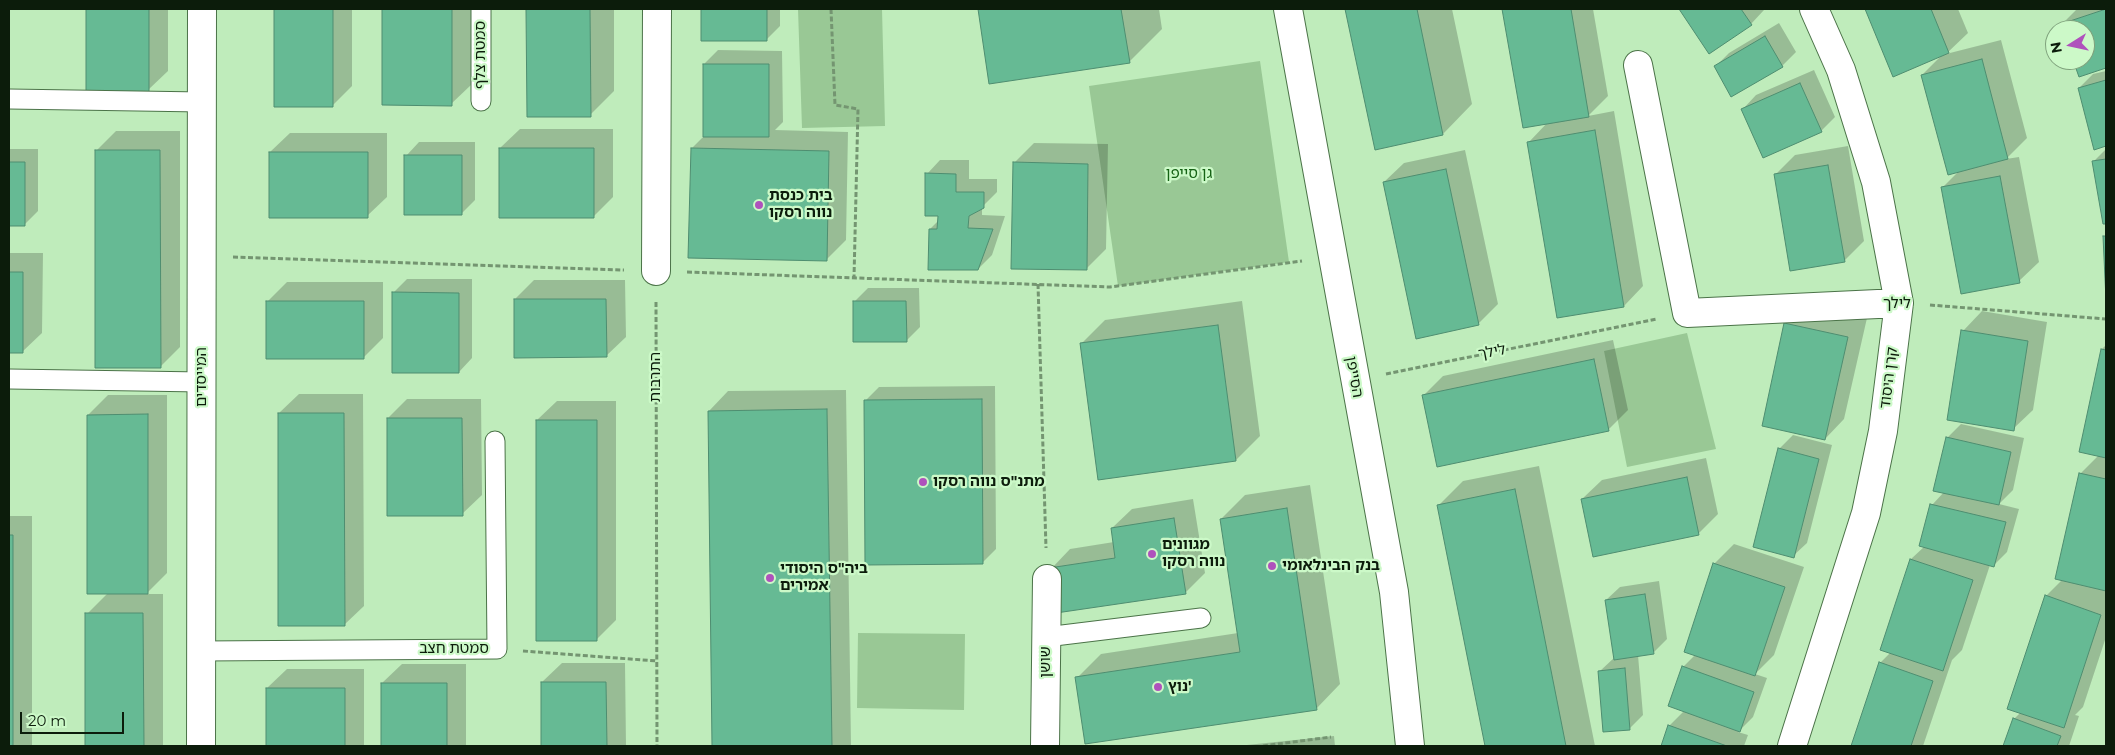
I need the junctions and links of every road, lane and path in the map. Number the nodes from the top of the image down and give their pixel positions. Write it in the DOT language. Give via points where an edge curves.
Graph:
graph roads {
  1 [pos="202,9"];
  2 [pos="481,9"];
  3 [pos="657,9"];
  4 [pos="831,9"];
  5 [pos="1288,9"];
  6 [pos="1814,9"];
  7 [pos="1638,65"];
  8 [pos="9,99"];
  9 [pos="202,102"];
  10 [pos="480,102"];
  11 [pos="1333,257"];
  12 [pos="656,271"];
  13 [pos="854,278"];
  14 [pos="1038,284"];
  15 [pos="1110,287"];
  16 [pos="1898,303"];
  17 [pos="1687,313"];
  18 [pos="2106,318"];
  19 [pos="9,379"];
  20 [pos="1355,380"];
  21 [pos="202,382"];
  22 [pos="494,441"];
  23 [pos="1047,579"];
  24 [pos="1202,618"];
  25 [pos="1046,637"];
  26 [pos="497,650"];
  27 [pos="202,651"];
  28 [pos="657,661"];
  29 [pos="1331,737"];
  30 [pos="201,746"];
  31 [pos="657,746"];
  32 [pos="1045,746"];
  33 [pos="1263,746"];
  34 [pos="1410,746"];
  35 [pos="1792,746"];
  1 -- 9 [label="street, המייסדים"];
  2 -- 10 [label="lane, סמטת צלף"];
  3 -- 12 [label="street"];
  4 -- 13 [label="path" via="834,105 858,109"];
  5 -- 11 [label="street, הסייפן"];
  6 -- 16 [label="street, קרן היסוד" via="1840,70 1876,182"];
  7 -- 17 [label="street"];
  8 -- 9 [label="lane"];
  9 -- 21 [label="street, המייסדים"];
  11 -- 15 [label="path"];
  11 -- 20 [label="street, הסייפן"];
  12 -- 28 [label="path, התרבות"];
  14 -- 23 [label="path"];
  16 -- 17 [label="street, לילך"];
  16 -- 18 [label="path, לילך"];
  16 -- 35 [label="street, קרן היסוד" via="1883,431 1866,513"];
  17 -- 20 [label="path, לילך"];
  19 -- 21 [label="lane"];
  20 -- 34 [label="street, הסייפן" via="1394,592"];
  21 -- 27 [label="street, המייסדים"];
  22 -- 26 [label="lane, סמטת חצב"];
  23 -- 25 [label="street, שושן"];
  24 -- 25 [label="lane"];
  25 -- 32 [label="street, שושן"];
  26 -- 27 [label="lane, סמטת חצב"];
  26 -- 28 [label="path"];
  27 -- 30 [label="street, המייסדים"];
  28 -- 31 [label="path, התרבות"];
  29 -- 33 [label="path"];
}
